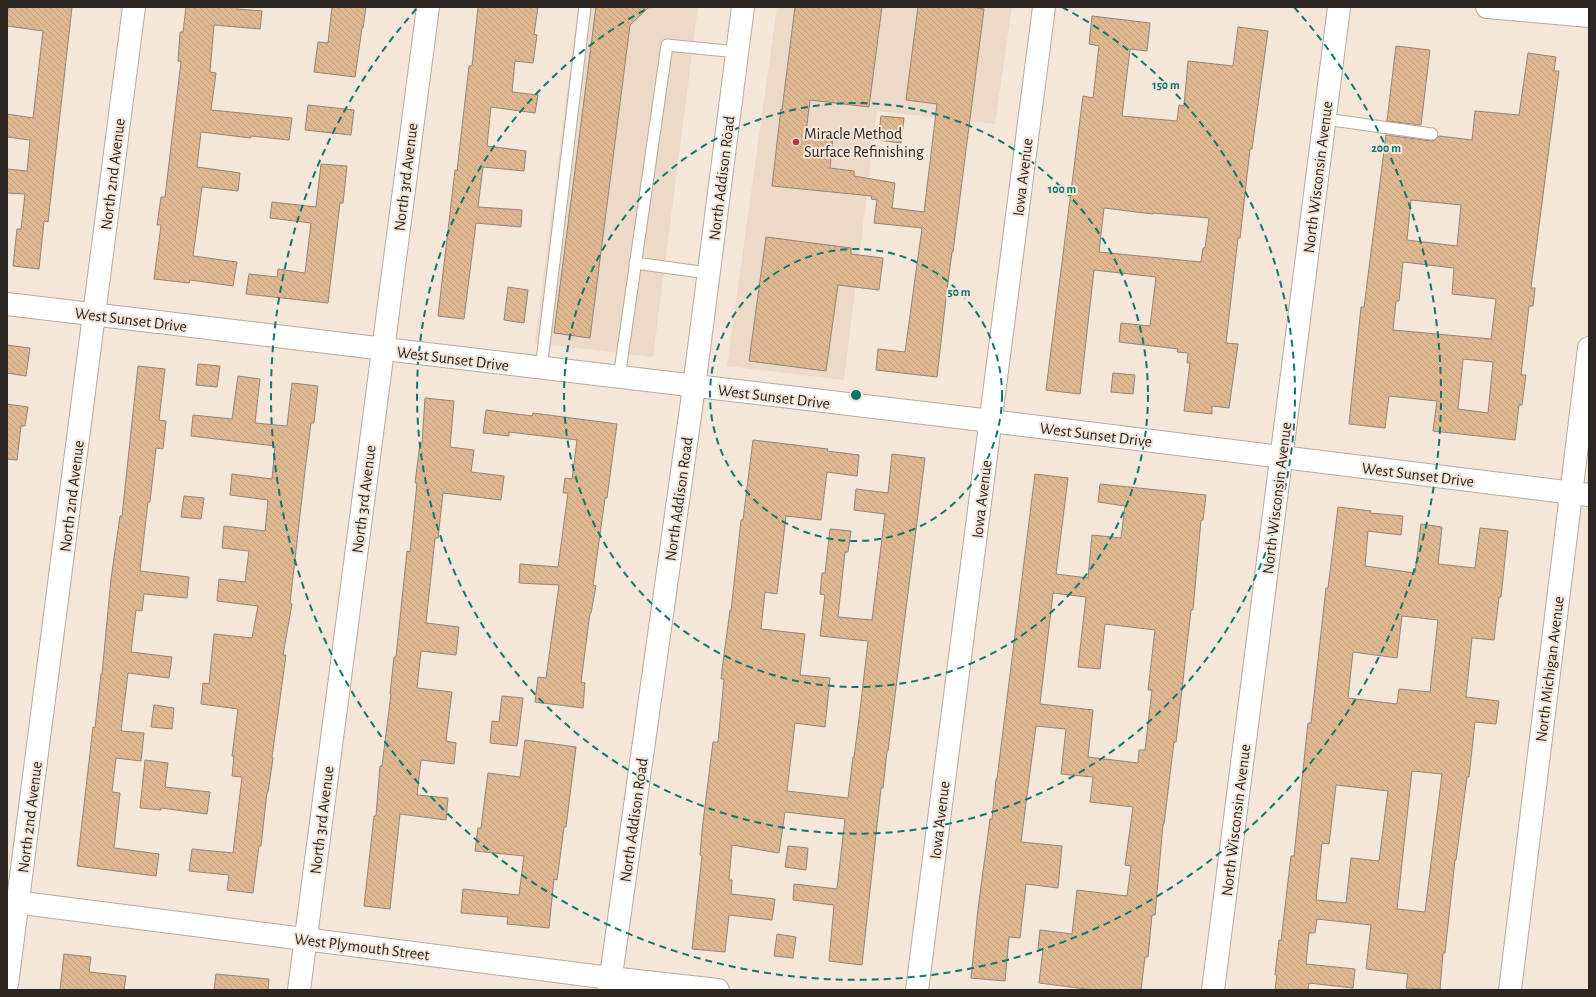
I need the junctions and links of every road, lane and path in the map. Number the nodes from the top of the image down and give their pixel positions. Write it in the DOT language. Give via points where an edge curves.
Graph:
graph roads {
  1 [pos="134,7"];
  2 [pos="428,7"];
  3 [pos="585,7"];
  4 [pos="742,7"];
  5 [pos="1044,7"];
  6 [pos="1339,7"];
  7 [pos="1487,7"];
  8 [pos="1589,16"];
  9 [pos="737,52"];
  10 [pos="1325,119"];
  11 [pos="1432,134"];
  12 [pos="635,262"];
  13 [pos="708,274"];
  14 [pos="7,304"];
  15 [pos="94,315"];
  16 [pos="1589,348"];
  17 [pos="383,350"];
  18 [pos="541,368"];
  19 [pos="619,378"];
  20 [pos="694,387"];
  21 [pos="991,421"];
  22 [pos="1281,458"];
  23 [pos="1580,494"];
  24 [pos="12,902"];
  25 [pos="306,939"];
  26 [pos="7,984"];
  27 [pos="610,984"];
  28 [pos="299,990"];
  29 [pos="718,990"];
  30 [pos="917,990"];
  31 [pos="1213,990"];
  32 [pos="1510,990"];
  1 -- 15 [label="street, North 2nd Avenue"];
  2 -- 17 [label="street, North 3rd Avenue"];
  3 -- 18 [label="lane"];
  4 -- 9 [label="street, North Addison Road"];
  5 -- 21 [label="street, Iowa Avenue"];
  6 -- 10 [label="street, North Wisconsin Avenue"];
  7 -- 8 [label="street"];
  9 -- 12 [label="lane" via="666,45"];
  9 -- 13 [label="street, North Addison Road"];
  10 -- 11 [label="lane"];
  10 -- 22 [label="street, North Wisconsin Avenue"];
  12 -- 13 [label="lane"];
  12 -- 19 [label="lane"];
  13 -- 20 [label="street, North Addison Road"];
  14 -- 15 [label="street, West Sunset Drive"];
  15 -- 17 [label="street, West Sunset Drive"];
  15 -- 24 [label="street, North 2nd Avenue"];
  16 -- 23 [label="street, North Michigan Avenue"];
  17 -- 18 [label="street, West Sunset Drive"];
  17 -- 25 [label="street, North 3rd Avenue"];
  18 -- 19 [label="street, West Sunset Drive"];
  19 -- 20 [label="street, West Sunset Drive"];
  20 -- 21 [label="street, West Sunset Drive"];
  20 -- 27 [label="street, North Addison Road"];
  21 -- 22 [label="street, West Sunset Drive"];
  21 -- 30 [label="street, Iowa Avenue"];
  22 -- 23 [label="street, West Sunset Drive"];
  22 -- 31 [label="street, North Wisconsin Avenue"];
  23 -- 32 [label="street, North Michigan Avenue"];
  24 -- 25 [label="street, West Plymouth Street"];
  24 -- 26 [label="street, North 2nd Avenue"];
  25 -- 27 [label="street, West Plymouth Street"];
  25 -- 28 [label="street, North 3rd Avenue"];
  27 -- 29 [label="street, West Plymouth Street"];
}
